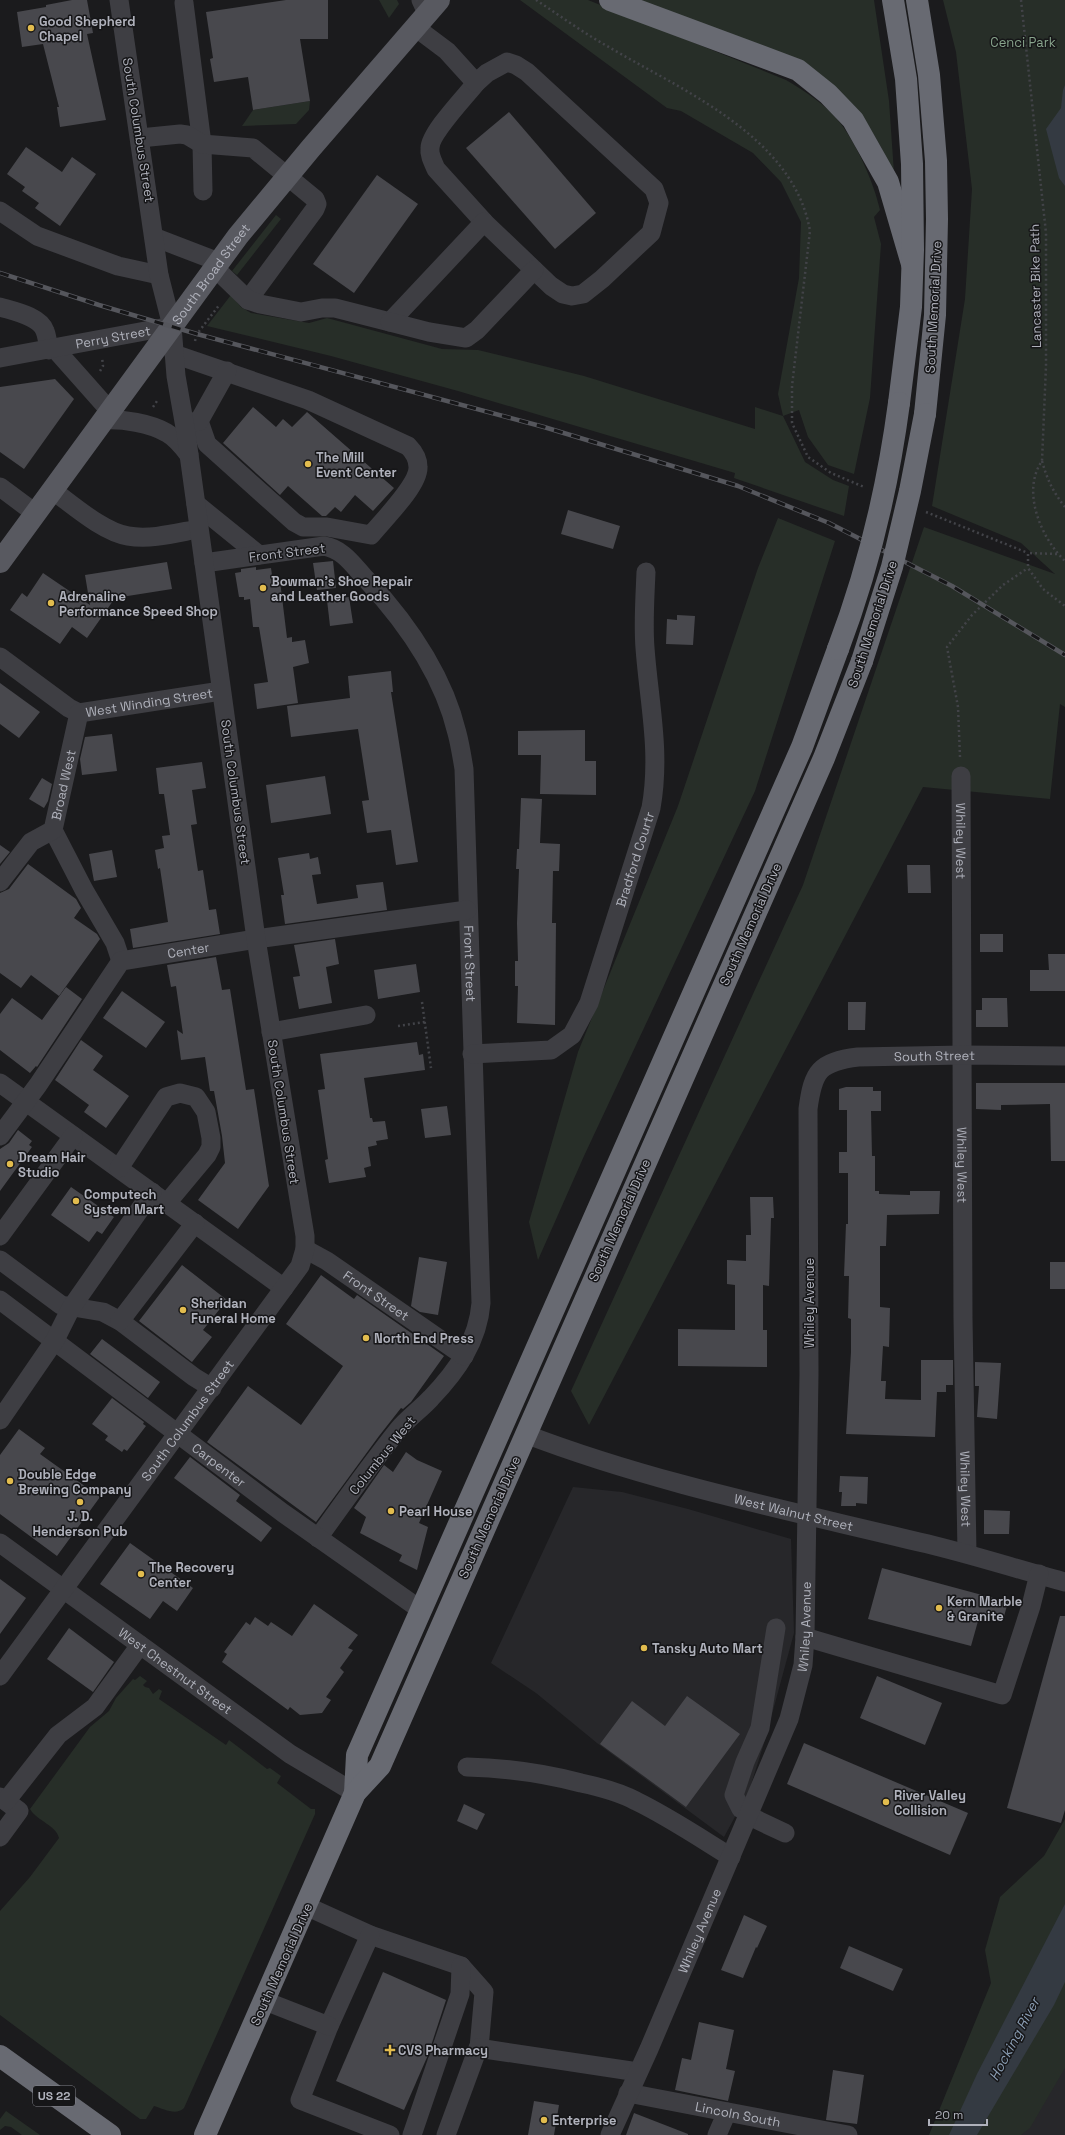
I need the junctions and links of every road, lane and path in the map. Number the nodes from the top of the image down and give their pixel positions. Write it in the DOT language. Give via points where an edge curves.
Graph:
graph roads {
  1 [pos="119,0"];
  2 [pos="536,0"];
  3 [pos="610,0"];
  4 [pos="893,0"];
  5 [pos="917,0"];
  6 [pos="1021,0"];
  7 [pos="184,3"];
  8 [pos="426,10"];
  9 [pos="476,83"];
  10 [pos="140,138"];
  11 [pos="202,144"];
  12 [pos="288,175"];
  13 [pos="203,191"];
  14 [pos="0,211"];
  15 [pos="484,222"];
  16 [pos="154,237"];
  17 [pos="912,264"];
  18 [pos="217,265"];
  19 [pos="534,270"];
  20 [pos="159,275"];
  21 [pos="248,300"];
  22 [pos="220,304"];
  23 [pos="0,307"];
  24 [pos="390,322"];
  25 [pos="172,326"];
  26 [pos="194,345"];
  27 [pos="52,349"];
  28 [pos="174,354"];
  29 [pos="0,358"];
  30 [pos="227,371"];
  31 [pos="107,416"];
  32 [pos="192,422"];
  33 [pos="189,455"];
  34 [pos="1042,461"];
  35 [pos="0,487"];
  36 [pos="866,488"];
  37 [pos="52,490"];
  38 [pos="196,504"];
  39 [pos="1065,506"];
  40 [pos="923,511"];
  41 [pos="35,513"];
  42 [pos="198,529"];
  43 [pos="1028,553"];
  44 [pos="1058,554"];
  45 [pos="259,555"];
  46 [pos="1065,561"];
  47 [pos="0,562"];
  48 [pos="204,562"];
  49 [pos="1028,568"];
  50 [pos="646,572"];
  51 [pos="1065,606"];
  52 [pos="0,657"];
  53 [pos="221,691"];
  54 [pos="79,713"];
  55 [pos="961,776"];
  56 [pos="53,830"];
  57 [pos="0,882"];
  58 [pos="467,910"];
  59 [pos="256,939"];
  60 [pos="121,961"];
  61 [pos="422,1002"];
  62 [pos="366,1015"];
  63 [pos="424,1022"];
  64 [pos="398,1026"];
  65 [pos="271,1032"];
  66 [pos="472,1054"];
  67 [pos="963,1055"];
  68 [pos="1065,1056"];
  69 [pos="431,1068"];
  70 [pos="813,1080"];
  71 [pos="0,1083"];
  72 [pos="25,1102"];
  73 [pos="0,1136"];
  74 [pos="73,1136"];
  75 [pos="119,1168"];
  76 [pos="152,1192"];
  77 [pos="167,1203"];
  78 [pos="195,1224"];
  79 [pos="0,1236"];
  80 [pos="305,1249"];
  81 [pos="0,1260"];
  82 [pos="284,1288"];
  83 [pos="0,1300"];
  84 [pos="71,1308"];
  85 [pos="120,1321"];
  86 [pos="55,1340"];
  87 [pos="464,1356"];
  88 [pos="212,1388"];
  89 [pos="0,1420"];
  90 [pos="178,1434"];
  91 [pos="525,1434"];
  92 [pos="808,1516"];
  93 [pos="318,1538"];
  94 [pos="0,1543"];
  95 [pos="967,1553"];
  96 [pos="1039,1574"];
  97 [pos="1065,1582"];
  98 [pos="63,1589"];
  99 [pos="421,1610"];
  100 [pos="776,1628"];
  101 [pos="805,1637"];
  102 [pos="140,1645"];
  103 [pos="0,1676"];
  104 [pos="467,1767"];
  105 [pos="355,1793"];
  106 [pos="3,1799"];
  107 [pos="749,1814"];
  108 [pos="785,1833"];
  109 [pos="0,1837"];
  110 [pos="731,1857"];
  111 [pos="306,1906"];
  112 [pos="370,1935"];
  113 [pos="461,1966"];
  114 [pos="265,2001"];
  115 [pos="329,2026"];
  116 [pos="479,2048"];
  117 [pos="0,2056"];
  118 [pos="638,2072"];
  119 [pos="628,2093"];
  120 [pos="727,2112"];
  121 [pos="110,2135"];
  122 [pos="205,2135"];
  123 [pos="390,2135"];
  124 [pos="412,2135"];
  125 [pos="446,2135"];
  126 [pos="610,2135"];
  127 [pos="717,2135"];
  128 [pos="848,2135"];
  1 -- 10 [label="street, South Columbus Street"];
  2 -- 36 [label="path" via="606,46 715,108 763,148 789,176 807,213 810,231 792,386 792,422 808,457 831,473"];
  3 -- 17 [label="highway" via="798,70 828,94 853,120 888,182"];
  4 -- 17 [label="highway, South Memorial Drive" via="906,79 912,164"];
  5 -- 91 [label="highway, South Memorial Drive, bridge" via="929,75 936,161 935,315 926,414 892,567 862,661 824,758"];
  6 -- 34 [label="path, Lancaster Bike Path" via="1046,233 1046,366"];
  7 -- 11 [label="street"];
  8 -- 9 [label="street" via="447,51"];
  8 -- 12 [label="main road, South Broad Street"];
  9 -- 15 [label="street" via="440,128 430,147 431,159 436,168"];
  9 -- 19 [label="street" via="487,73 507,62 527,72 646,180 654,189 659,203 651,232 583,294 563,294"];
  10 -- 11 [label="street" via="180,134"];
  10 -- 16 [label="street, South Columbus Street"];
  11 -- 12 [label="street" via="253,148"];
  11 -- 13 [label="street"];
  12 -- 18 [label="main road, South Broad Street"];
  12 -- 21 [label="street" via="315,199 317,204"];
  14 -- 20 [label="street" via="37,236 118,266"];
  15 -- 19 [label="street"];
  15 -- 24 [label="street"];
  16 -- 18 [label="street"];
  16 -- 20 [label="street, South Columbus Street"];
  17 -- 99 [label="highway, South Memorial Drive, bridge" via="911,307 899,403 884,488 867,561 838,649 802,747"];
  18 -- 21 [label="street"];
  18 -- 25 [label="main road, South Broad Street"];
  19 -- 24 [label="street" via="466,338"];
  20 -- 25 [label="street, South Columbus Street"];
  21 -- 24 [label="street" via="301,312 335,308"];
  22 -- 26 [label="path" via="197,334"];
  23 -- 27 [label="street" via="20,312 36,321 45,329"];
  25 -- 27 [label="street, Perry Street"];
  25 -- 28 [label="street, South Columbus Street"];
  25 -- 31 [label="main road, South Broad Street"];
  27 -- 29 [label="street, Perry Street"];
  27 -- 31 [label="street, Perry Street"];
  28 -- 30 [label="street"];
  28 -- 32 [label="street, South Columbus Street"];
  30 -- 32 [label="street"];
  30 -- 32 [label="street" via="308,400 408,446 416,454 418,468 414,482 371,535 327,526 304,527 294,522 207,444"];
  31 -- 33 [label="street" via="114,420 150,426 167,433 179,442"];
  31 -- 37 [label="main road, South Broad Street"];
  32 -- 33 [label="street, South Columbus Street"];
  33 -- 38 [label="street, South Columbus Street"];
  34 -- 39 [label="path" via="1055,494"];
  34 -- 44 [label="path, Lancaster Bike Path" via="1035,470 1033,479 1033,504"];
  35 -- 41 [label="street"];
  37 -- 41 [label="main road, South Broad Street"];
  37 -- 42 [label="street" via="112,531 128,536 144,537"];
  38 -- 42 [label="street, South Columbus Street"];
  38 -- 45 [label="street"];
  40 -- 43 [label="path"];
  41 -- 47 [label="main road, South Broad Street"];
  42 -- 48 [label="street, South Columbus Street"];
  43 -- 44 [label="path"];
  43 -- 49 [label="path"];
  44 -- 46 [label="path, Lancaster Bike Path"];
  45 -- 48 [label="street, Front Street"];
  45 -- 58 [label="street, Front Street" via="324,546 333,548 342,553 413,636 440,687 457,732 464,769"];
  48 -- 53 [label="street, South Columbus Street"];
  49 -- 51 [label="path" via="1043,589"];
  49 -- 55 [label="path" via="1003,585 972,616 947,647 958,707"];
  50 -- 66 [label="street, Bradford Courtr" via="645,647 656,748 655,784 651,808 589,1003 572,1035 551,1050"];
  52 -- 54 [label="street, West Winding Street"];
  53 -- 54 [label="street, West Winding Street"];
  53 -- 59 [label="street, South Columbus Street"];
  54 -- 56 [label="street, Broad West"];
  55 -- 67 [label="street, Whiley West"];
  56 -- 57 [label="street, Broad West" via="31,842"];
  56 -- 60 [label="street" via="115,943"];
  58 -- 59 [label="street, Center"];
  58 -- 66 [label="street, Front Street"];
  59 -- 60 [label="street, Center"];
  59 -- 65 [label="street, South Columbus Street"];
  60 -- 72 [label="street"];
  61 -- 63 [label="path"];
  62 -- 65 [label="street"];
  63 -- 64 [label="path"];
  63 -- 69 [label="path"];
  65 -- 80 [label="street, South Columbus Street" via="305,1236"];
  66 -- 87 [label="street, Front Street" via="481,1303 476,1332"];
  67 -- 68 [label="street, South Street"];
  67 -- 70 [label="street, South Street" via="842,1059 828,1064"];
  67 -- 95 [label="street, Whiley West" via="963,1318"];
  70 -- 92 [label="street, Whiley Avenue" via="808,1109"];
  71 -- 72 [label="street"];
  72 -- 73 [label="street"];
  72 -- 74 [label="street"];
  74 -- 75 [label="street"];
  74 -- 79 [label="street"];
  75 -- 76 [label="street"];
  75 -- 77 [label="street" via="166,1097 180,1093 196,1097 206,1112 211,1147"];
  76 -- 77 [label="street"];
  76 -- 84 [label="street"];
  77 -- 78 [label="street"];
  78 -- 82 [label="street"];
  78 -- 85 [label="street"];
  80 -- 82 [label="street, South Columbus Street" via="300,1266"];
  80 -- 87 [label="street, Front Street" via="327,1261"];
  81 -- 84 [label="street" via="60,1305"];
  82 -- 88 [label="street, South Columbus Street"];
  83 -- 86 [label="street, Carpenter"];
  84 -- 85 [label="street" via="103,1312"];
  84 -- 86 [label="street"];
  85 -- 88 [label="street"];
  86 -- 89 [label="street"];
  86 -- 90 [label="street, Carpenter" via="159,1422"];
  87 -- 93 [label="street, Columbus West" via="431,1398 389,1442"];
  88 -- 90 [label="street, South Columbus Street"];
  90 -- 93 [label="street, Carpenter"];
  90 -- 98 [label="street, South Columbus Street"];
  91 -- 92 [label="street, West Walnut Street" via="565,1450 647,1475"];
  91 -- 105 [label="highway, South Memorial Drive" via="380,1766"];
  92 -- 95 [label="street, West Walnut Street"];
  92 -- 101 [label="street, Whiley Avenue"];
  93 -- 99 [label="street, Carpenter"];
  94 -- 98 [label="street, West Chestnut Street"];
  95 -- 96 [label="street, West Walnut Street"];
  96 -- 97 [label="street, West Walnut Street"];
  96 -- 101 [label="street" via="1002,1695"];
  98 -- 102 [label="street, West Chestnut Street"];
  98 -- 103 [label="street, South Columbus Street"];
  99 -- 105 [label="highway, South Memorial Drive" via="357,1755"];
  100 -- 107 [label="street" via="760,1728 734,1795 742,1809"];
  101 -- 107 [label="street, Whiley Avenue" via="803,1665 793,1706"];
  102 -- 105 [label="street, West Chestnut Street" via="290,1754"];
  102 -- 106 [label="street" via="95,1707 58,1735"];
  104 -- 110 [label="street" via="541,1773 608,1790 635,1800"];
  105 -- 111 [label="highway, South Memorial Drive"];
  106 -- 109 [label="street" via="19,1811"];
  107 -- 108 [label="street"];
  107 -- 110 [label="street, Whiley Avenue"];
  110 -- 118 [label="street, Whiley Avenue"];
  111 -- 112 [label="street"];
  111 -- 114 [label="highway, South Memorial Drive"];
  112 -- 113 [label="street"];
  112 -- 115 [label="street"];
  113 -- 116 [label="street" via="484,1992"];
  113 -- 124 [label="street" via="460,1994"];
  114 -- 115 [label="street"];
  114 -- 122 [label="highway, South Memorial Drive"];
  115 -- 123 [label="street" via="300,2100"];
  116 -- 118 [label="street"];
  116 -- 125 [label="street"];
  117 -- 121 [label="highway, US 22"];
  118 -- 119 [label="street, Whiley Avenue"];
  119 -- 120 [label="street, Lincoln South"];
  119 -- 126 [label="street, Whiley Avenue"];
  120 -- 127 [label="street"];
  120 -- 128 [label="street, Lincoln South"];
}
